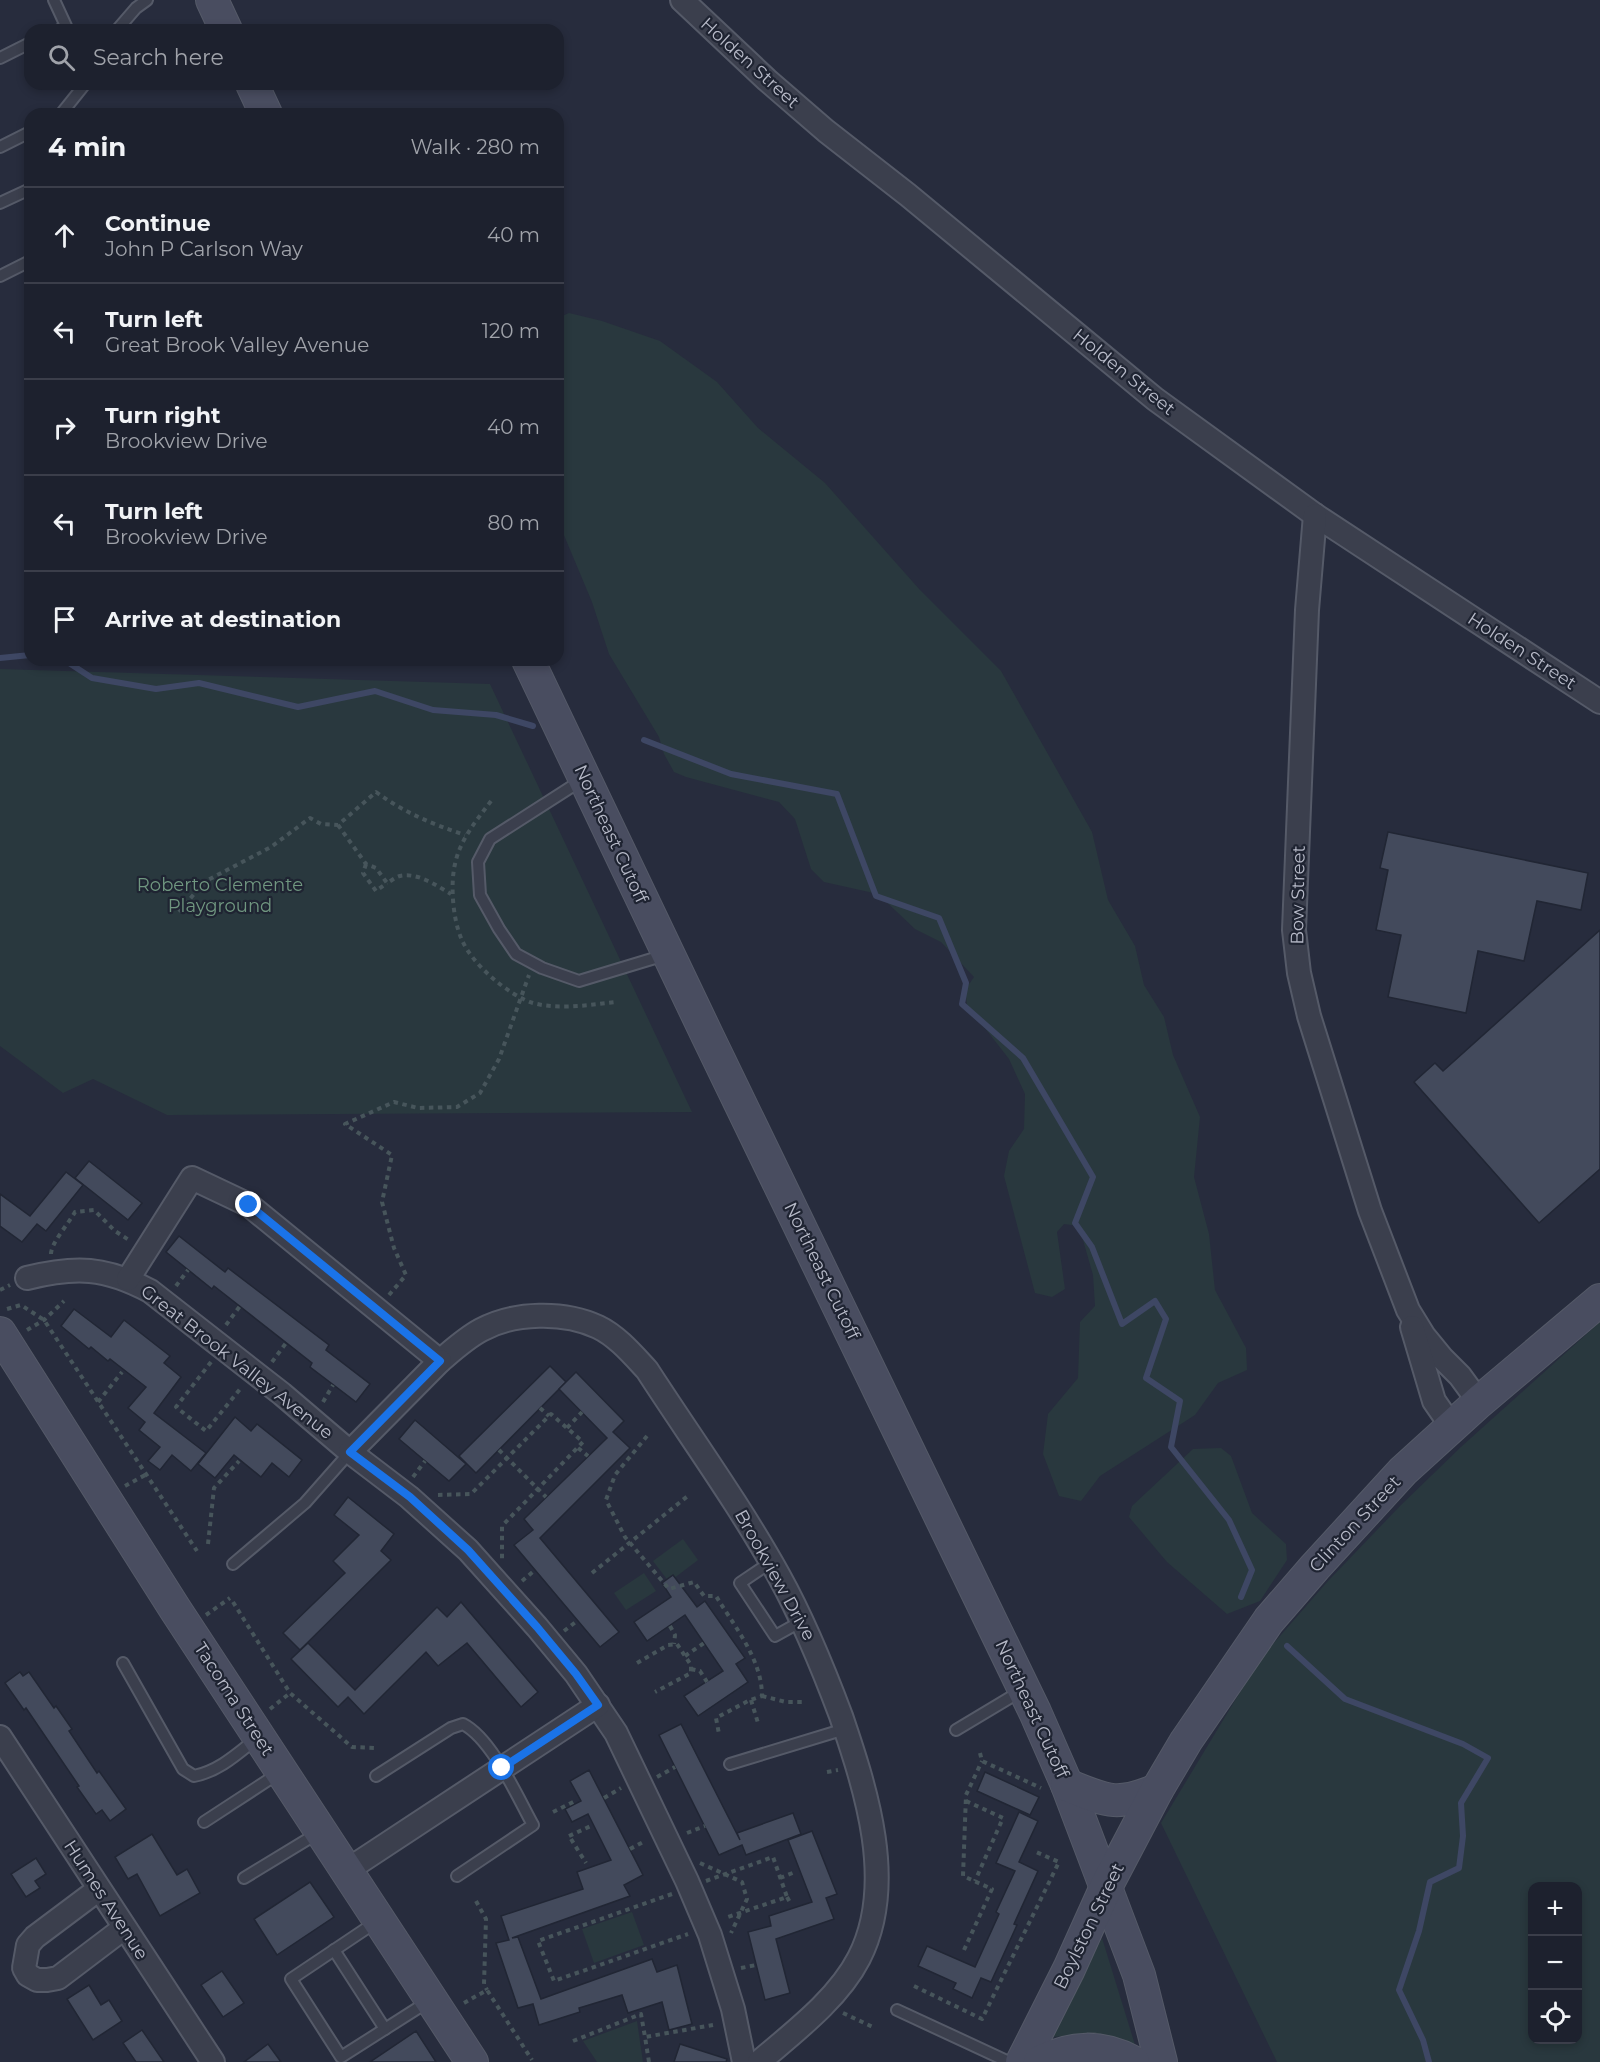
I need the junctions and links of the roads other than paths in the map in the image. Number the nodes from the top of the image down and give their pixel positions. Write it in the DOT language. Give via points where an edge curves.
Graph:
graph roads {
  1 [pos="54,0"];
  2 [pos="147,0"];
  3 [pos="212,0"];
  4 [pos="682,0"];
  5 [pos="65,24"];
  6 [pos="122,24"];
  7 [pos="223,24"];
  8 [pos="24,47"];
  9 [pos="0,58"];
  10 [pos="81,90"];
  11 [pos="255,90"];
  12 [pos="68,108"];
  13 [pos="263,108"];
  14 [pos="24,135"];
  15 [pos="0,147"];
  16 [pos="24,192"];
  17 [pos="0,203"];
  18 [pos="24,264"];
  19 [pos="0,276"];
  20 [pos="1315,515"];
  21 [pos="531,666"];
  22 [pos="1600,702"];
  23 [pos="585,778"];
  24 [pos="668,954"];
  25 [pos="27,1278"];
  26 [pos="128,1279"];
  27 [pos="1402,1294"];
  28 [pos="1600,1300"];
  29 [pos="9,1326"];
  30 [pos="440,1361"];
  31 [pos="1479,1402"];
  32 [pos="1452,1427"];
  33 [pos="350,1452"];
  34 [pos="771,1562"];
  35 [pos="233,1564"];
  36 [pos="802,1621"];
  37 [pos="123,1663"];
  38 [pos="1024,1689"];
  39 [pos="598,1705"];
  40 [pos="262,1725"];
  41 [pos="845,1729"];
  42 [pos="956,1730"];
  43 [pos="0,1737"];
  44 [pos="730,1764"];
  45 [pos="502,1768"];
  46 [pos="282,1772"];
  47 [pos="376,1776"];
  48 [pos="1057,1788"];
  49 [pos="1157,1790"];
  50 [pos="204,1822"];
  51 [pos="320,1832"];
  52 [pos="346,1871"];
  53 [pos="458,1876"];
  54 [pos="244,1878"];
  55 [pos="1107,1887"];
  56 [pos="99,1890"];
  57 [pos="379,1920"];
  58 [pos="124,1928"];
  59 [pos="334,1950"];
  60 [pos="445,2003"];
  61 [pos="897,2010"];
  62 [pos="385,2029"];
  63 [pos="213,2062"];
  64 [pos="472,2062"];
  65 [pos="744,2062"];
  66 [pos="759,2062"];
  67 [pos="1009,2062"];
  68 [pos="1022,2062"];
  69 [pos="1040,2062"];
  70 [pos="1133,2062"];
  71 [pos="1161,2062"];
  1 -- 5 [label="lane"];
  2 -- 6 [label="lane"];
  3 -- 7 [label="main road"];
  4 -- 20 [label="street, Holden Street" via="826,131 1155,399"];
  8 -- 9 [label="lane"];
  10 -- 12 [label="lane"];
  11 -- 13 [label="main road"];
  14 -- 15 [label="lane"];
  16 -- 17 [label="lane"];
  18 -- 19 [label="lane"];
  20 -- 22 [label="street, Holden Street"];
  20 -- 27 [label="street, Bow Street" via="1307,610 1294,930 1308,1016 1370,1211"];
  21 -- 23 [label="main road, Northeast Cutoff"];
  23 -- 24 [label="main road, Northeast Cutoff"];
  23 -- 24 [label="lane" via="490,839 478,862 480,894 516,954 579,981"];
  24 -- 38 [label="main road, Northeast Cutoff"];
  25 -- 26 [label="street, Great Brook Valley Avenue" via="80,1270"];
  26 -- 30 [label="street" via="192,1178 249,1205"];
  26 -- 33 [label="street, Great Brook Valley Avenue" via="210,1337"];
  27 -- 31 [label="street, Bow Street" via="1424,1336"];
  27 -- 32 [label="street, Bow Street" via="1434,1401"];
  28 -- 31 [label="main road, Clinton Street"];
  29 -- 40 [label="main road, Tacoma Street"];
  30 -- 33 [label="street, Brookview Drive"];
  30 -- 34 [label="street, Brookview Drive" via="482,1329 522,1317 558,1317 599,1328 647,1370"];
  31 -- 32 [label="main road, Clinton Street"];
  32 -- 49 [label="main road, Clinton Street" via="1403,1471 1269,1620"];
  33 -- 35 [label="lane" via="305,1503"];
  33 -- 39 [label="street, Great Brook Valley Avenue" via="410,1497 468,1550 544,1635"];
  34 -- 36 [label="street, Brookview Drive"];
  34 -- 36 [label="lane" via="740,1583 775,1636"];
  36 -- 41 [label="street, Brookview Drive"];
  37 -- 40 [label="lane" via="183,1768 194,1776 208,1773 233,1757"];
  38 -- 42 [label="lane"];
  38 -- 48 [label="main road, Northeast Cutoff"];
  39 -- 45 [label="street"];
  39 -- 65 [label="street, Great Brook Valley Avenue" via="654,1809 710,1935 733,2009"];
  40 -- 46 [label="main road, Tacoma Street"];
  41 -- 44 [label="lane"];
  41 -- 66 [label="street, Brookview Drive" via="868,1802 876,1904 859,1959 840,1986 804,2024"];
  43 -- 56 [label="street, Humes Avenue"];
  45 -- 47 [label="lane" via="474,1730 463,1724"];
  45 -- 52 [label="street"];
  45 -- 53 [label="lane" via="533,1825"];
  46 -- 50 [label="lane"];
  46 -- 51 [label="main road, Tacoma Street"];
  48 -- 49 [label="main road" via="1116,1802 1134,1800"];
  48 -- 55 [label="main road, Northeast Cutoff"];
  49 -- 55 [label="main road, Boylston Street"];
  51 -- 52 [label="main road, Tacoma Street"];
  51 -- 54 [label="lane"];
  52 -- 57 [label="main road, Tacoma Street"];
  55 -- 68 [label="main road, Boylston Street"];
  55 -- 71 [label="main road, Northeast Cutoff" via="1139,1975"];
  56 -- 58 [label="street, Humes Avenue"];
  56 -- 58 [label="street" via="28,1945 24,1968 28,1975 37,1980 58,1978"];
  57 -- 59 [label="lane"];
  57 -- 60 [label="main road, Tacoma Street"];
  58 -- 63 [label="street, Humes Avenue"];
  59 -- 62 [label="lane"];
  59 -- 62 [label="lane" via="291,1979 341,2057"];
  60 -- 62 [label="lane"];
  60 -- 64 [label="main road, Tacoma Street"];
  61 -- 67 [label="lane"];
  69 -- 70 [label="main road" via="1089,2048"];
}
